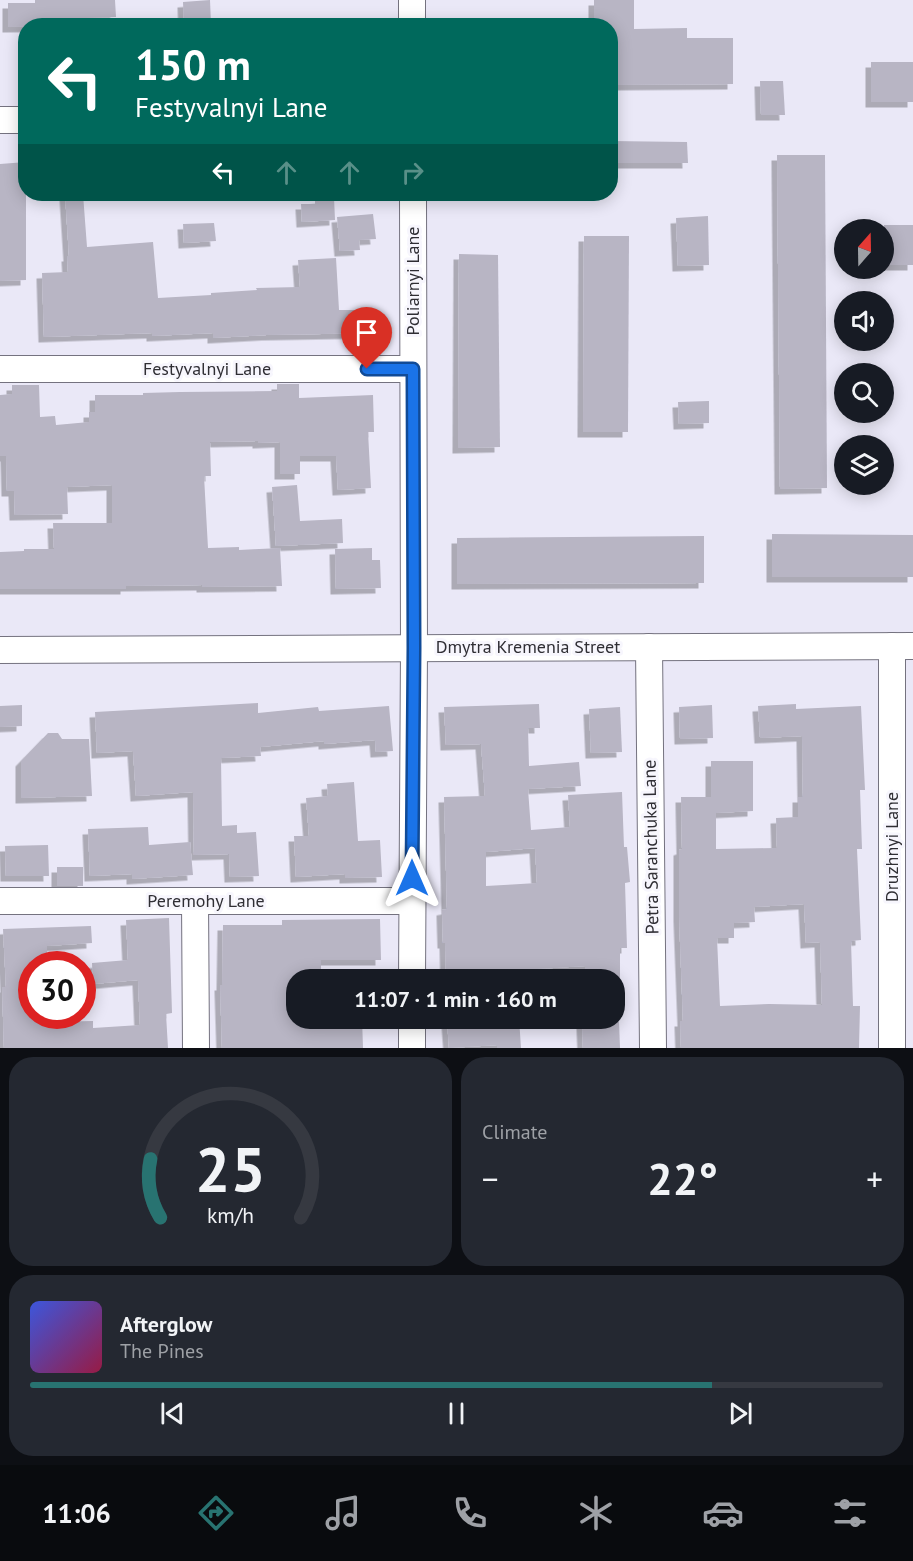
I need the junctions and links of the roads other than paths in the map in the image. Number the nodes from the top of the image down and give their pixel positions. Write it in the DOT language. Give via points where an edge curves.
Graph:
graph roads {
  1 [pos="412,0"];
  2 [pos="412,18"];
  3 [pos="0,120"];
  4 [pos="18,120"];
  5 [pos="413,201"];
  6 [pos="0,369"];
  7 [pos="413,369"];
  8 [pos="903,646"];
  9 [pos="649,647"];
  10 [pos="414,648"];
  11 [pos="0,650"];
  12 [pos="0,901"];
  13 [pos="195,901"];
  14 [pos="412,901"];
  15 [pos="412,969"];
  16 [pos="412,1029"];
  17 [pos="899,1032"];
  18 [pos="196,1048"];
  19 [pos="412,1048"];
  20 [pos="653,1048"];
  1 -- 2 [label="street"];
  3 -- 4 [label="street"];
  5 -- 7 [label="street, Poliarnyi Lane"];
  6 -- 7 [label="street, Festyvalnyi Lane"];
  7 -- 10 [label="street, Poliarnyi Lane"];
  8 -- 9 [label="street, Dmytra Kremenia Street"];
  8 -- 17 [label="street, Druzhnyi Lane"];
  9 -- 10 [label="street, Dmytra Kremenia Street"];
  9 -- 20 [label="street, Petra Saranchuka Lane"];
  10 -- 11 [label="street, Dmytra Kremenia Street"];
  10 -- 14 [label="street, Poliarnyi Lane"];
  12 -- 13 [label="street, Peremohy Lane"];
  13 -- 14 [label="street, Peremohy Lane"];
  13 -- 18 [label="street"];
  14 -- 15 [label="street, Poliarnyi Lane"];
  16 -- 19 [label="street"];
}
